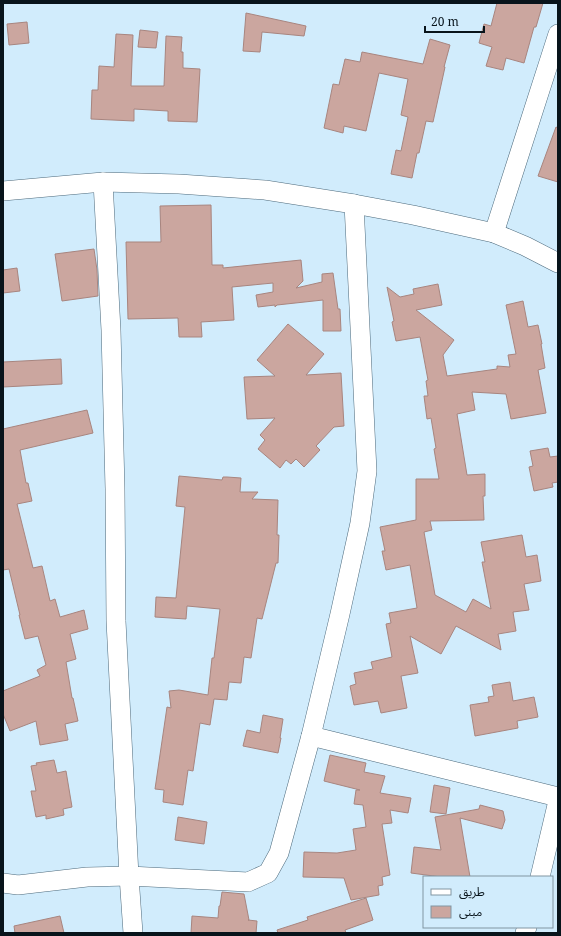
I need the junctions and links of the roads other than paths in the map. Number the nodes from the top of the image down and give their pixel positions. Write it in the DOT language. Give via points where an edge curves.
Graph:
graph roads {
  1 [pos="558,34"];
  2 [pos="103,182"];
  3 [pos="3,191"];
  4 [pos="354,204"];
  5 [pos="494,233"];
  6 [pos="558,263"];
  7 [pos="311,736"];
  8 [pos="558,797"];
  9 [pos="558,801"];
  10 [pos="129,876"];
  11 [pos="540,876"];
  12 [pos="3,883"];
  13 [pos="133,933"];
  1 -- 5 [label="street"];
  2 -- 3 [label="street"];
  2 -- 4 [label="street" via="265,190"];
  2 -- 10 [label="street" via="111,346 116,620"];
  4 -- 5 [label="street"];
  4 -- 7 [label="street" via="367,471 360,522"];
  5 -- 6 [label="street"];
  7 -- 8 [label="street"];
  7 -- 10 [label="street" via="279,853 268,873 248,882"];
  9 -- 11 [label="street"];
  10 -- 12 [label="street" via="87,877 18,885"];
  10 -- 13 [label="street"];
}
